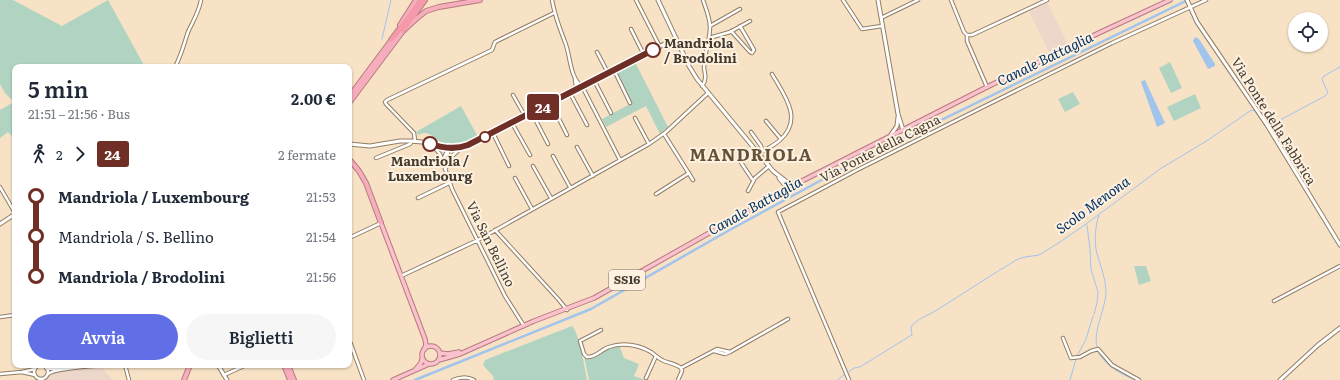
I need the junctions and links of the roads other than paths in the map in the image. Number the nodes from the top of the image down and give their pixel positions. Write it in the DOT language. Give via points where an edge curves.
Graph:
graph roads {
  1 [pos="201,0"];
  2 [pos="416,0"];
  3 [pos="421,0"];
  4 [pos="425,0"];
  5 [pos="480,0"];
  6 [pos="552,0"];
  7 [pos="636,0"];
  8 [pos="658,0"];
  9 [pos="703,0"];
  10 [pos="843,0"];
  11 [pos="878,0"];
  12 [pos="918,0"];
  13 [pos="951,0"];
  14 [pos="1047,0"];
  15 [pos="1170,0"];
  16 [pos="1187,0"];
  17 [pos="1206,0"];
  18 [pos="1190,7"];
  19 [pos="740,9"];
  20 [pos="554,13"];
  21 [pos="881,18"];
  22 [pos="750,21"];
  23 [pos="710,26"];
  24 [pos="740,26"];
  25 [pos="882,26"];
  26 [pos="631,29"];
  27 [pos="731,31"];
  28 [pos="403,32"];
  29 [pos="967,35"];
  30 [pos="676,38"];
  31 [pos="709,38"];
  32 [pos="391,40"];
  33 [pos="660,47"];
  34 [pos="597,52"];
  35 [pos="644,55"];
  36 [pos="177,64"];
  37 [pos="614,70"];
  38 [pos="608,73"];
  39 [pos="772,74"];
  40 [pos="575,77"];
  41 [pos="594,80"];
  42 [pos="362,85"];
  43 [pos="702,86"];
  44 [pos="579,87"];
  45 [pos="987,87"];
  46 [pos="572,92"];
  47 [pos="352,93"];
  48 [pos="708,93"];
  49 [pos="513,95"];
  50 [pos="352,99"];
  51 [pos="551,103"];
  52 [pos="630,103"];
  53 [pos="352,104"];
  54 [pos="532,113"];
  55 [pos="611,113"];
  56 [pos="898,114"];
  57 [pos="525,117"];
  58 [pos="635,118"];
  59 [pos="766,121"];
  60 [pos="512,123"];
  61 [pos="587,125"];
  62 [pos="897,126"];
  63 [pos="901,131"];
  64 [pos="750,132"];
  65 [pos="493,133"];
  66 [pos="664,134"];
  67 [pos="567,135"];
  68 [pos="890,137"];
  69 [pos="781,139"];
  70 [pos="400,141"];
  71 [pos="414,141"];
  72 [pos="352,144"];
  73 [pos="430,144"];
  74 [pos="548,144"];
  75 [pos="649,144"];
  76 [pos="402,147"];
  77 [pos="576,147"];
  78 [pos="448,148"];
  79 [pos="462,148"];
  80 [pos="763,151"];
  81 [pos="759,154"];
  82 [pos="530,156"];
  83 [pos="553,156"];
  84 [pos="376,158"];
  85 [pos="443,160"];
  86 [pos="620,160"];
  87 [pos="740,161"];
  88 [pos="352,163"];
  89 [pos="447,163"];
  90 [pos="352,165"];
  91 [pos="509,166"];
  92 [pos="534,166"];
  93 [pos="769,166"];
  94 [pos="446,168"];
  95 [pos="689,173"];
  96 [pos="593,176"];
  97 [pos="515,178"];
  98 [pos="693,180"];
  99 [pos="754,180"];
  100 [pos="450,182"];
  101 [pos="784,182"];
  102 [pos="796,184"];
  103 [pos="0,187"];
  104 [pos="570,188"];
  105 [pos="788,188"];
  106 [pos="748,191"];
  107 [pos="1,192"];
  108 [pos="780,192"];
  109 [pos="656,194"];
  110 [pos="418,198"];
  111 [pos="551,198"];
  112 [pos="12,209"];
  113 [pos="532,209"];
  114 [pos="377,213"];
  115 [pos="12,216"];
  116 [pos="381,223"];
  117 [pos="0,224"];
  118 [pos="495,230"];
  119 [pos="352,237"];
  120 [pos="478,240"];
  121 [pos="1340,245"];
  122 [pos="1340,266"];
  123 [pos="401,276"];
  124 [pos="1274,301"];
  125 [pos="567,310"];
  126 [pos="12,315"];
  127 [pos="0,317"];
  128 [pos="788,319"];
  129 [pos="524,326"];
  130 [pos="1340,328"];
  131 [pos="601,330"];
  132 [pos="1063,338"];
  133 [pos="425,339"];
  134 [pos="431,346"];
  135 [pos="352,348"];
  136 [pos="424,350"];
  137 [pos="466,351"];
  138 [pos="440,353"];
  139 [pos="422,356"];
  140 [pos="656,356"];
  141 [pos="439,360"];
  142 [pos="429,364"];
  143 [pos="36,368"];
  144 [pos="46,368"];
  145 [pos="60,368"];
  146 [pos="66,368"];
  147 [pos="126,368"];
  148 [pos="189,368"];
  149 [pos="220,368"];
  150 [pos="239,368"];
  151 [pos="285,368"];
  152 [pos="289,368"];
  153 [pos="681,368"];
  154 [pos="22,372"];
  155 [pos="412,372"];
  156 [pos="0,374"];
  157 [pos="48,374"];
  158 [pos="35,375"];
  159 [pos="224,375"];
  160 [pos="646,378"];
  161 [pos="39,379"];
  162 [pos="45,379"];
  163 [pos="129,380"];
  164 [pos="184,380"];
  165 [pos="227,380"];
  166 [pos="290,380"];
  167 [pos="294,380"];
  168 [pos="364,380"];
  169 [pos="393,380"];
  170 [pos="453,380"];
  171 [pos="474,380"];
  172 [pos="678,380"];
  173 [pos="849,380"];
  174 [pos="1139,380"];
  175 [pos="1280,380"];
  1 -- 36 [label="street"];
  2 -- 32 [label="highway"];
  3 -- 32 [label="highway"];
  4 -- 28 [label="highway"];
  5 -- 28 [label="highway" via="439,7 426,12"];
  6 -- 20 [label="street"];
  7 -- 33 [label="street"];
  8 -- 30 [label="street"];
  9 -- 23 [label="street"];
  10 -- 25 [label="street" via="862,29"];
  11 -- 21 [label="street"];
  12 -- 21 [label="street"];
  13 -- 29 [label="street"];
  14 -- 29 [label="street" via="972,35"];
  15 -- 45 [label="main road, SS16"];
  16 -- 18 [label="street, Via Ponte della Fabbrica"];
  17 -- 18 [label="street"];
  18 -- 121 [label="street, Via Ponte della Fabbrica" via="1197,22 1269,127"];
  18 -- 173 [label="street, Via Ponte della Cagna" via="1118,40 778,212"];
  19 -- 23 [label="street"];
  20 -- 40 [label="street"];
  20 -- 71 [label="street" via="495,42 492,50 387,100 386,104 414,133"];
  21 -- 25 [label="street"];
  22 -- 24 [label="street"];
  23 -- 31 [label="street"];
  24 -- 27 [label="street"];
  24 -- 27 [label="street" via="754,50 752,53"];
  25 -- 56 [label="street"];
  26 -- 35 [label="street"];
  27 -- 31 [label="street"];
  28 -- 42 [label="highway"];
  29 -- 45 [label="street" via="967,41"];
  30 -- 33 [label="street"];
  30 -- 43 [label="street"];
  31 -- 43 [label="street" via="705,59 705,82"];
  32 -- 47 [label="highway"];
  33 -- 35 [label="street"];
  34 -- 38 [label="street"];
  35 -- 37 [label="street"];
  37 -- 38 [label="street"];
  37 -- 52 [label="street"];
  38 -- 41 [label="street"];
  39 -- 69 [label="street" via="791,109 790,123"];
  40 -- 44 [label="street"];
  40 -- 44 [label="street"];
  41 -- 44 [label="street"];
  41 -- 55 [label="street"];
  42 -- 50 [label="highway"];
  42 -- 53 [label="highway"];
  43 -- 48 [label="street"];
  44 -- 46 [label="street"];
  44 -- 86 [label="street"];
  45 -- 63 [label="main road, SS16"];
  46 -- 51 [label="street"];
  46 -- 61 [label="street"];
  48 -- 66 [label="street"];
  48 -- 81 [label="street"];
  49 -- 57 [label="street"];
  51 -- 54 [label="street"];
  51 -- 67 [label="street"];
  54 -- 57 [label="street"];
  54 -- 74 [label="street"];
  56 -- 62 [label="street"];
  56 -- 63 [label="street"];
  57 -- 60 [label="street"];
  58 -- 75 [label="street"];
  59 -- 69 [label="street"];
  60 -- 65 [label="street"];
  60 -- 82 [label="street"];
  62 -- 63 [label="street"];
  62 -- 68 [label="street"];
  63 -- 68 [label="main road, SS16"];
  64 -- 80 [label="street"];
  65 -- 79 [label="street"];
  65 -- 91 [label="street"];
  66 -- 75 [label="street"];
  66 -- 95 [label="street"];
  68 -- 102 [label="main road, SS16"];
  69 -- 80 [label="street"];
  70 -- 71 [label="street"];
  70 -- 72 [label="street" via="370,146"];
  70 -- 76 [label="street"];
  71 -- 73 [label="street"];
  71 -- 76 [label="street"];
  73 -- 78 [label="street"];
  73 -- 85 [label="street, Via San Bellino"];
  75 -- 86 [label="street"];
  76 -- 84 [label="street"];
  77 -- 96 [label="street"];
  78 -- 79 [label="street"];
  78 -- 85 [label="street"];
  78 -- 89 [label="street, Via San Bellino"];
  79 -- 89 [label="street"];
  80 -- 81 [label="street"];
  81 -- 93 [label="street"];
  83 -- 104 [label="street"];
  85 -- 94 [label="street, Via San Bellino"];
  86 -- 96 [label="street"];
  87 -- 99 [label="street"];
  88 -- 114 [label="highway" via="366,183"];
  89 -- 94 [label="street, Via San Bellino"];
  90 -- 114 [label="highway" via="358,172"];
  92 -- 111 [label="street"];
  93 -- 99 [label="street"];
  93 -- 101 [label="street"];
  94 -- 100 [label="street, Via San Bellino"];
  95 -- 98 [label="street"];
  95 -- 109 [label="street"];
  96 -- 104 [label="street"];
  97 -- 113 [label="street"];
  99 -- 106 [label="street"];
  100 -- 110 [label="street"];
  100 -- 120 [label="street, Via San Bellino"];
  101 -- 102 [label="street"];
  101 -- 105 [label="street"];
  101 -- 108 [label="street"];
  102 -- 105 [label="main road, SS16"];
  103 -- 107 [label="street"];
  104 -- 111 [label="street"];
  105 -- 108 [label="main road, SS16"];
  107 -- 112 [label="street"];
  108 -- 125 [label="main road, SS16" via="604,293"];
  111 -- 113 [label="street"];
  113 -- 118 [label="street"];
  114 -- 116 [label="highway"];
  115 -- 117 [label="street"];
  116 -- 119 [label="street"];
  116 -- 123 [label="main road"];
  118 -- 120 [label="street"];
  118 -- 125 [label="street"];
  120 -- 123 [label="street"];
  120 -- 129 [label="street, Via San Bellino" via="505,296"];
  122 -- 124 [label="street"];
  123 -- 133 [label="main road"];
  125 -- 129 [label="main road, SS16"];
  126 -- 127 [label="street"];
  128 -- 153 [label="street" via="730,352 725,354 713,351"];
  129 -- 137 [label="main road, SS16"];
  130 -- 175 [label="street"];
  131 -- 140 [label="street" via="580,341 584,354 590,357 610,346 627,344 638,346"];
  132 -- 174 [label="street" via="1071,358 1098,349 1112,365"];
  133 -- 134 [label="main road"];
  133 -- 136 [label="main road"];
  134 -- 136 [label="main road"];
  134 -- 138 [label="main road" via="437,348"];
  135 -- 168 [label="street"];
  136 -- 139 [label="main road"];
  137 -- 138 [label="main road, SS16"];
  137 -- 141 [label="main road, SS16"];
  138 -- 141 [label="main road"];
  139 -- 142 [label="main road"];
  139 -- 155 [label="main road" via="421,363"];
  140 -- 153 [label="street"];
  140 -- 160 [label="street"];
  141 -- 142 [label="main road, SS16" via="435,364"];
  142 -- 155 [label="main road, SS16"];
  143 -- 154 [label="street"];
  143 -- 158 [label="street"];
  144 -- 145 [label="street"];
  144 -- 157 [label="street"];
  146 -- 157 [label="street"];
  147 -- 163 [label="street"];
  148 -- 164 [label="highway"];
  149 -- 159 [label="street"];
  150 -- 159 [label="street"];
  151 -- 166 [label="highway"];
  152 -- 167 [label="highway"];
  153 -- 172 [label="street"];
  154 -- 156 [label="street"];
  154 -- 158 [label="street"];
  155 -- 169 [label="main road, SS16"];
  157 -- 162 [label="street"];
  158 -- 161 [label="street"];
  159 -- 165 [label="street"];
  161 -- 162 [label="street"];
  170 -- 171 [label="street" via="467,377"];
}
